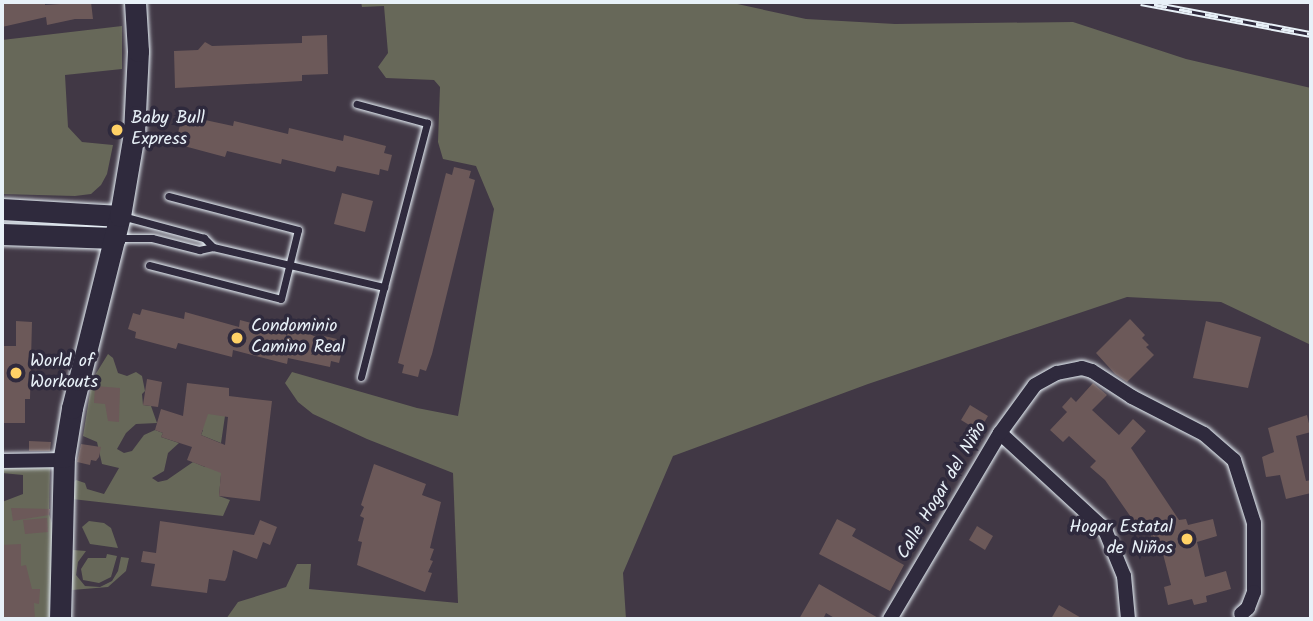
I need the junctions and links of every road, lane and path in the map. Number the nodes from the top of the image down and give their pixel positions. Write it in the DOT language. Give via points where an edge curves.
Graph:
graph roads {
  1 [pos="135,2"];
  2 [pos="358,104"];
  3 [pos="168,196"];
  4 [pos="2,209"];
  5 [pos="120,216"];
  6 [pos="2,234"];
  7 [pos="115,238"];
  8 [pos="213,247"];
  9 [pos="149,265"];
  10 [pos="289,265"];
  11 [pos="384,287"];
  12 [pos="361,377"];
  13 [pos="1000,433"];
  14 [pos="64,460"];
  15 [pos="2,461"];
  16 [pos="1241,614"];
  17 [pos="60,619"];
  18 [pos="890,619"];
  19 [pos="1128,619"];
  1 -- 5 [label="main road" via="138,104"];
  2 -- 11 [label="lane" via="427,123"];
  3 -- 10 [label="lane" via="298,230"];
  4 -- 5 [label="main road"];
  5 -- 7 [label="main road"];
  5 -- 8 [label="lane" via="204,238"];
  6 -- 7 [label="main road"];
  7 -- 8 [label="lane" via="152,238 199,250"];
  7 -- 14 [label="main road" via="72,408"];
  8 -- 10 [label="lane"];
  9 -- 10 [label="lane" via="281,299"];
  10 -- 11 [label="lane"];
  11 -- 12 [label="lane"];
  13 -- 16 [label="street, Calle Hogar del Niño" via="1035,385 1057,373 1082,368 1204,434 1234,460 1254,523 1254,593"];
  13 -- 18 [label="street, Calle Hogar del Niño"];
  13 -- 19 [label="street" via="1105,530 1124,576"];
  14 -- 15 [label="street"];
  14 -- 17 [label="main road"];
}
